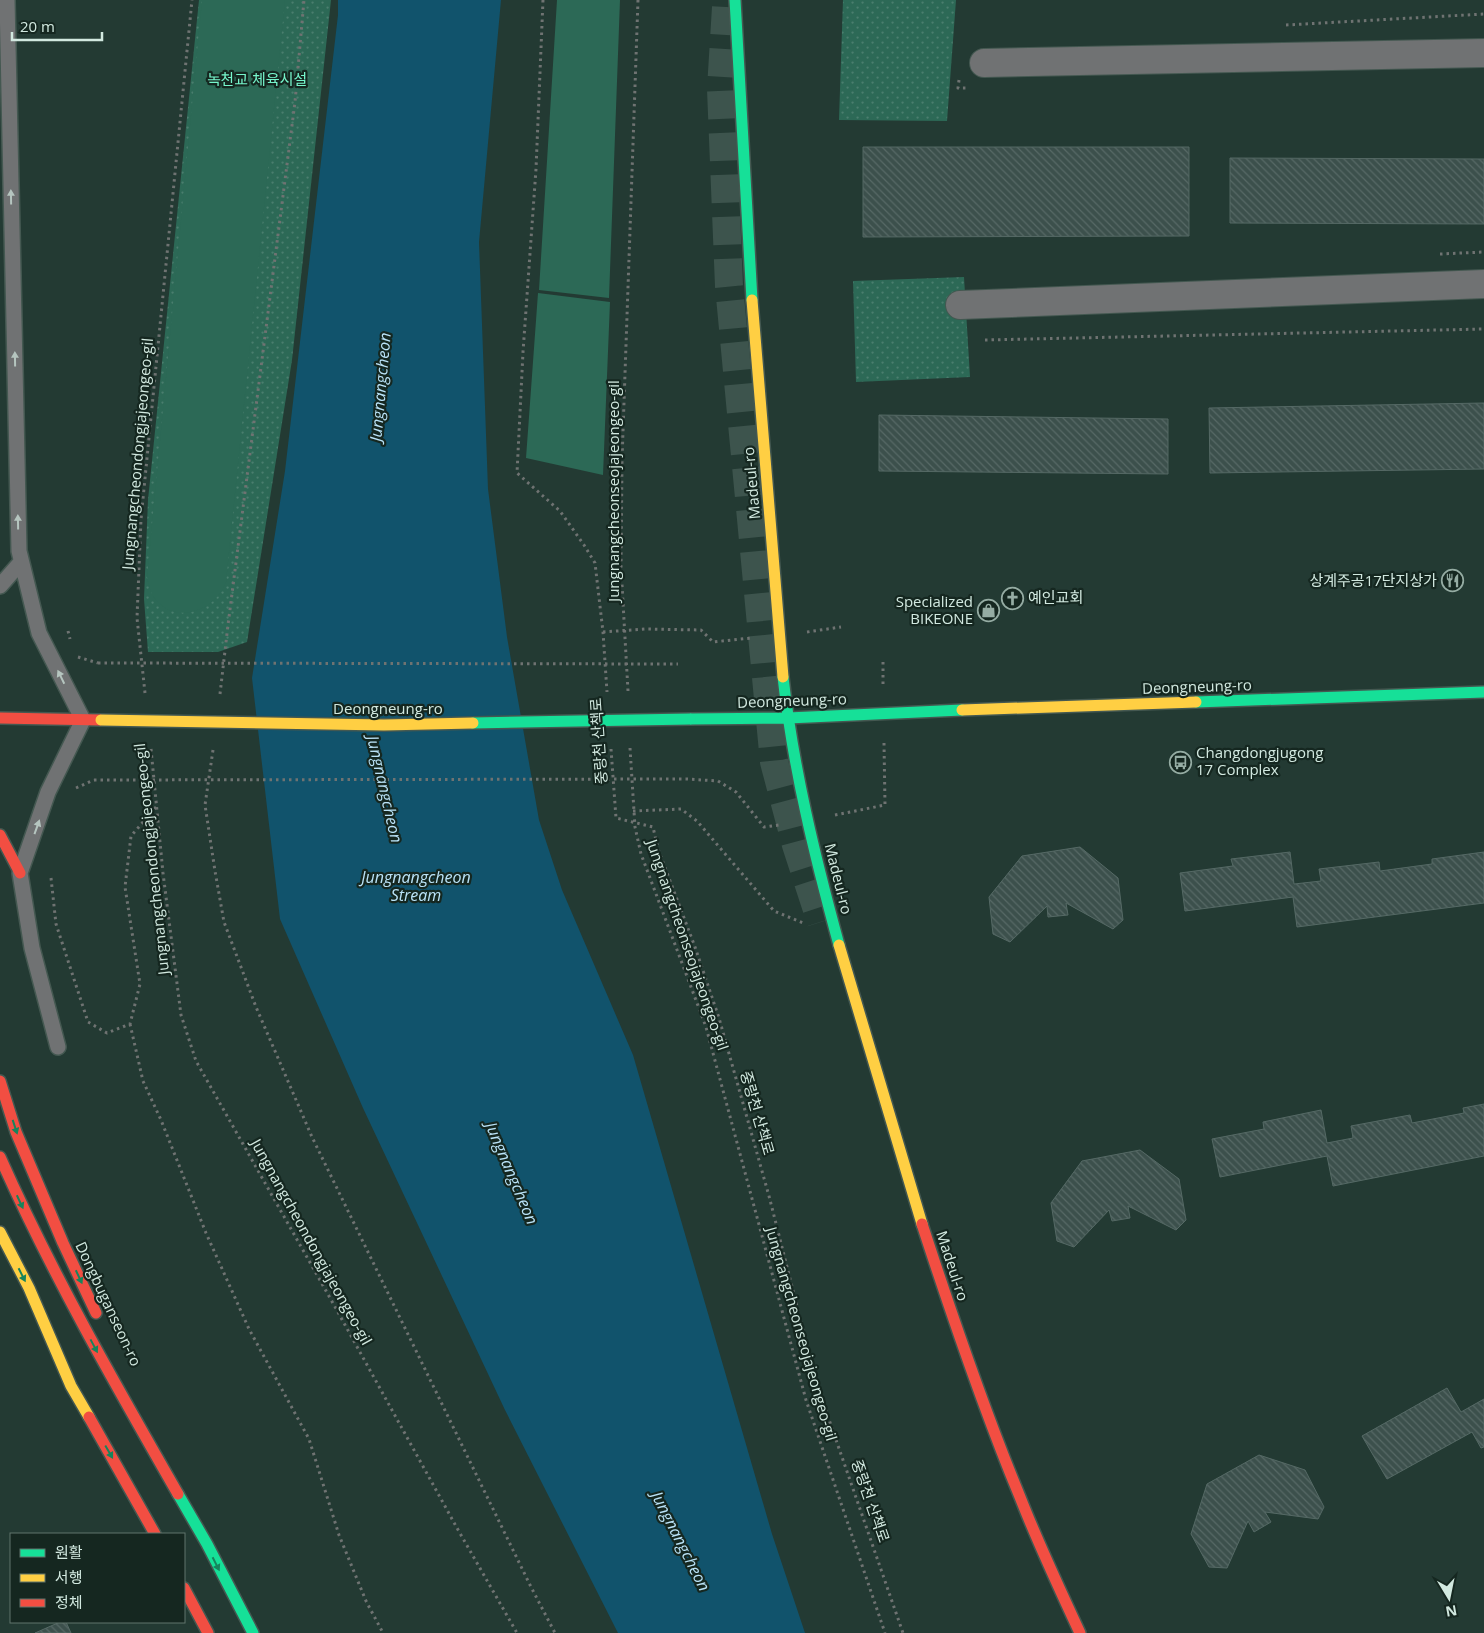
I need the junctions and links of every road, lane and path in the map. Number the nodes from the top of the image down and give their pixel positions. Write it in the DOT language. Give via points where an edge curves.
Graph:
graph roads {
  1 [pos="7,0"];
  2 [pos="192,0"];
  3 [pos="304,0"];
  4 [pos="543,0"];
  5 [pos="638,0"];
  6 [pos="734,0"];
  7 [pos="747,0"];
  8 [pos="1484,53"];
  9 [pos="984,64"];
  10 [pos="740,93"];
  11 [pos="1484,284"];
  12 [pos="960,305"];
  13 [pos="1484,329"];
  14 [pos="985,340"];
  15 [pos="21,562"];
  16 [pos="0,586"];
  17 [pos="625,630"];
  18 [pos="68,631"];
  19 [pos="603,632"];
  20 [pos="713,642"];
  21 [pos="72,647"];
  22 [pos="73,656"];
  23 [pos="883,662"];
  24 [pos="678,664"];
  25 [pos="1484,692"];
  26 [pos="628,696"];
  27 [pos="146,701"];
  28 [pos="219,701"];
  29 [pos="608,701"];
  30 [pos="884,712"];
  31 [pos="0,718"];
  32 [pos="788,718"];
  33 [pos="83,720"];
  34 [pos="610,740"];
  35 [pos="630,744"];
  36 [pos="151,748"];
  37 [pos="213,748"];
  38 [pos="94,780"];
  39 [pos="157,805"];
  40 [pos="633,811"];
  41 [pos="808,821"];
  42 [pos="635,823"];
  43 [pos="0,835"];
  44 [pos="0,858"];
  45 [pos="20,873"];
  46 [pos="50,877"];
  47 [pos="836,937"];
  48 [pos="130,1024"];
  49 [pos="58,1047"];
  50 [pos="0,1081"];
  51 [pos="0,1157"];
  52 [pos="0,1232"];
  53 [pos="55,1273"];
  54 [pos="67,1319"];
  55 [pos="100,1323"];
  56 [pos="84,1383"];
  57 [pos="134,1393"];
  58 [pos="96,1429"];
  59 [pos="122,1476"];
  60 [pos="161,1520"];
  61 [pos="153,1533"];
  62 [pos="201,1535"];
  63 [pos="208,1572"];
  64 [pos="185,1590"];
  65 [pos="238,1606"];
  66 [pos="208,1633"];
  67 [pos="253,1633"];
  68 [pos="383,1633"];
  69 [pos="517,1633"];
  70 [pos="556,1633"];
  71 [pos="885,1633"];
  72 [pos="903,1633"];
  73 [pos="1080,1633"];
  15 -- 1 [label="lane, one-way" via="18,551"];
  2 -- 27 [label="path, Jungnangcheondongjajeongeo-gil" via="141,519 137,618"];
  3 -- 28 [label="path" via="293,120"];
  4 -- 19 [label="path, 중랑천 산책로" via="517,473 560,511 594,563"];
  5 -- 17 [label="path, Jungnangcheonseojajeongeo-gil" via="622,460 621,567"];
  6 -- 10 [label="main road, Madeul-ro"];
  7 -- 10 [label="main road, Madeul-ro"];
  8 -- 9 [label="street"];
  10 -- 32 [label="main road, Madeul-ro" via="749,264"];
  11 -- 12 [label="street"];
  13 -- 14 [label="path"];
  15 -- 16 [label="lane"];
  33 -- 15 [label="lane, one-way" via="40,633"];
  17 -- 19 [label="path"];
  17 -- 20 [label="path" via="701,630"];
  17 -- 26 [label="path, Jungnangcheonseojajeongeo-gil"];
  18 -- 21 [label="path"];
  19 -- 29 [label="path, 중랑천 산책로"];
  22 -- 24 [label="path, bridge" via="98,663"];
  23 -- 30 [label="path"];
  25 -- 30 [label="main road, Deongneung-ro"];
  30 -- 32 [label="main road, Deongneung-ro"];
  30 -- 41 [label="path" via="885,805"];
  31 -- 33 [label="main road"];
  32 -- 33 [label="main road, Deongneung-ro, bridge" via="384,725"];
  32 -- 41 [label="main road, Madeul-ro"];
  45 -- 33 [label="lane, one-way" via="48,792"];
  34 -- 42 [label="path, 중랑천 산책로" via="616,818"];
  35 -- 40 [label="path, Jungnangcheonseojajeongeo-gil"];
  36 -- 39 [label="path, Jungnangcheondongjajeongeo-gil"];
  37 -- 70 [label="path" via="205,805 214,871 224,922 256,1007 312,1137"];
  38 -- 41 [label="path, bridge" via="687,779 718,781 736,792 764,826"];
  39 -- 48 [label="path" via="131,836 125,887 140,984"];
  39 -- 69 [label="path, Jungnangcheondongjajeongeo-gil" via="181,1014 196,1061"];
  40 -- 42 [label="path, Jungnangcheonseojajeongeo-gil"];
  40 -- 47 [label="path" via="681,809 697,821 774,911"];
  41 -- 47 [label="main road, Madeul-ro"];
  42 -- 71 [label="path, Jungnangcheonseojajeongeo-gil" via="644,862 706,1027 806,1400"];
  42 -- 72 [label="path, 중랑천 산책로" via="653,827 719,1018 817,1385"];
  43 -- 45 [label="main road"];
  44 -- 45 [label="main road"];
  45 -- 49 [label="lane" via="32,948"];
  46 -- 48 [label="path" via="56,924 88,1022 108,1033"];
  47 -- 73 [label="main road, Madeul-ro" via="942,1288 990,1422"];
  48 -- 68 [label="path" via="143,1081 206,1233 248,1329 309,1439 339,1535"];
  50 -- 55 [label="main road, Dongbuganseon-ro, one-way" via="16,1132"];
  51 -- 53 [label="main road, Dongbuganseon-ro, one-way"];
  52 -- 58 [label="main road, one-way" via="29,1288 71,1386"];
  53 -- 54 [label="main road"];
  53 -- 62 [label="main road, Dongbuganseon-ro, one-way"];
  56 -- 58 [label="main road"];
  57 -- 62 [label="main road, Dongbuganseon-ro"];
  58 -- 59 [label="main road, one-way"];
  59 -- 60 [label="main road"];
  59 -- 61 [label="main road"];
  62 -- 65 [label="main road, Dongbuganseon-ro, one-way"];
  63 -- 65 [label="main road"];
  64 -- 66 [label="main road"];
  65 -- 67 [label="main road, Dongbuganseon-ro"];
}
